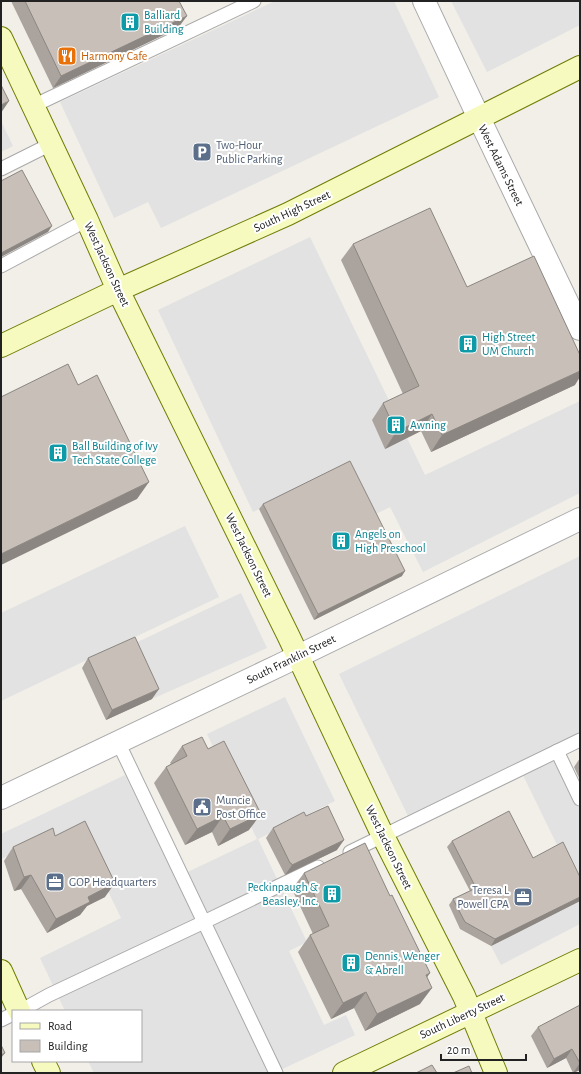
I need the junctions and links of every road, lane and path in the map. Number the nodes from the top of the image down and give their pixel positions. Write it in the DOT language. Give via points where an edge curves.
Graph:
graph roads {
  1 [pos="254,1"];
  2 [pos="424,1"];
  3 [pos="1,38"];
  4 [pos="580,67"];
  5 [pos="33,106"];
  6 [pos="479,118"];
  7 [pos="51,144"];
  8 [pos="1,169"];
  9 [pos="87,220"];
  10 [pos="1,266"];
  11 [pos="118,290"];
  12 [pos="580,329"];
  13 [pos="1,346"];
  14 [pos="580,519"];
  15 [pos="298,656"];
  16 [pos="580,740"];
  17 [pos="118,742"];
  18 [pos="557,751"];
  19 [pos="1,798"];
  20 [pos="580,799"];
  21 [pos="383,836"];
  22 [pos="204,922"];
  23 [pos="580,960"];
  24 [pos="1,971"];
  25 [pos="20,1010"];
  26 [pos="22,1010"];
  27 [pos="470,1013"];
  28 [pos="12,1014"];
  29 [pos="1,1020"];
  30 [pos="44,1062"];
  31 [pos="49,1073"];
  32 [pos="276,1073"];
  33 [pos="344,1073"];
  34 [pos="496,1073"];
  1 -- 5 [label="lane"];
  2 -- 6 [label="street, West Adams Street"];
  3 -- 5 [label="main road, West Jackson Street"];
  4 -- 6 [label="main road, South High Street"];
  5 -- 7 [label="main road, West Jackson Street"];
  6 -- 11 [label="main road, South High Street" via="288,214"];
  6 -- 12 [label="street, West Adams Street"];
  7 -- 8 [label="lane"];
  7 -- 9 [label="main road, West Jackson Street"];
  9 -- 10 [label="lane"];
  9 -- 11 [label="main road, West Jackson Street"];
  11 -- 13 [label="main road, South High Street"];
  11 -- 15 [label="main road, West Jackson Street"];
  14 -- 15 [label="street, South Franklin Street"];
  15 -- 17 [label="street, South Franklin Street"];
  15 -- 21 [label="main road, West Jackson Street"];
  16 -- 18 [label="lane"];
  17 -- 19 [label="street, South Franklin Street"];
  17 -- 22 [label="lane"];
  18 -- 20 [label="lane"];
  18 -- 21 [label="lane"];
  21 -- 22 [label="lane"];
  21 -- 27 [label="main road, West Jackson Street" via="464,996"];
  22 -- 26 [label="lane"];
  22 -- 32 [label="lane"];
  23 -- 27 [label="main road, South Liberty Street"];
  24 -- 25 [label="main road"];
  27 -- 33 [label="main road, South Liberty Street"];
  27 -- 34 [label="main road, West Jackson Street"];
  28 -- 29 [label="lane"];
  30 -- 31 [label="main road"];
}
